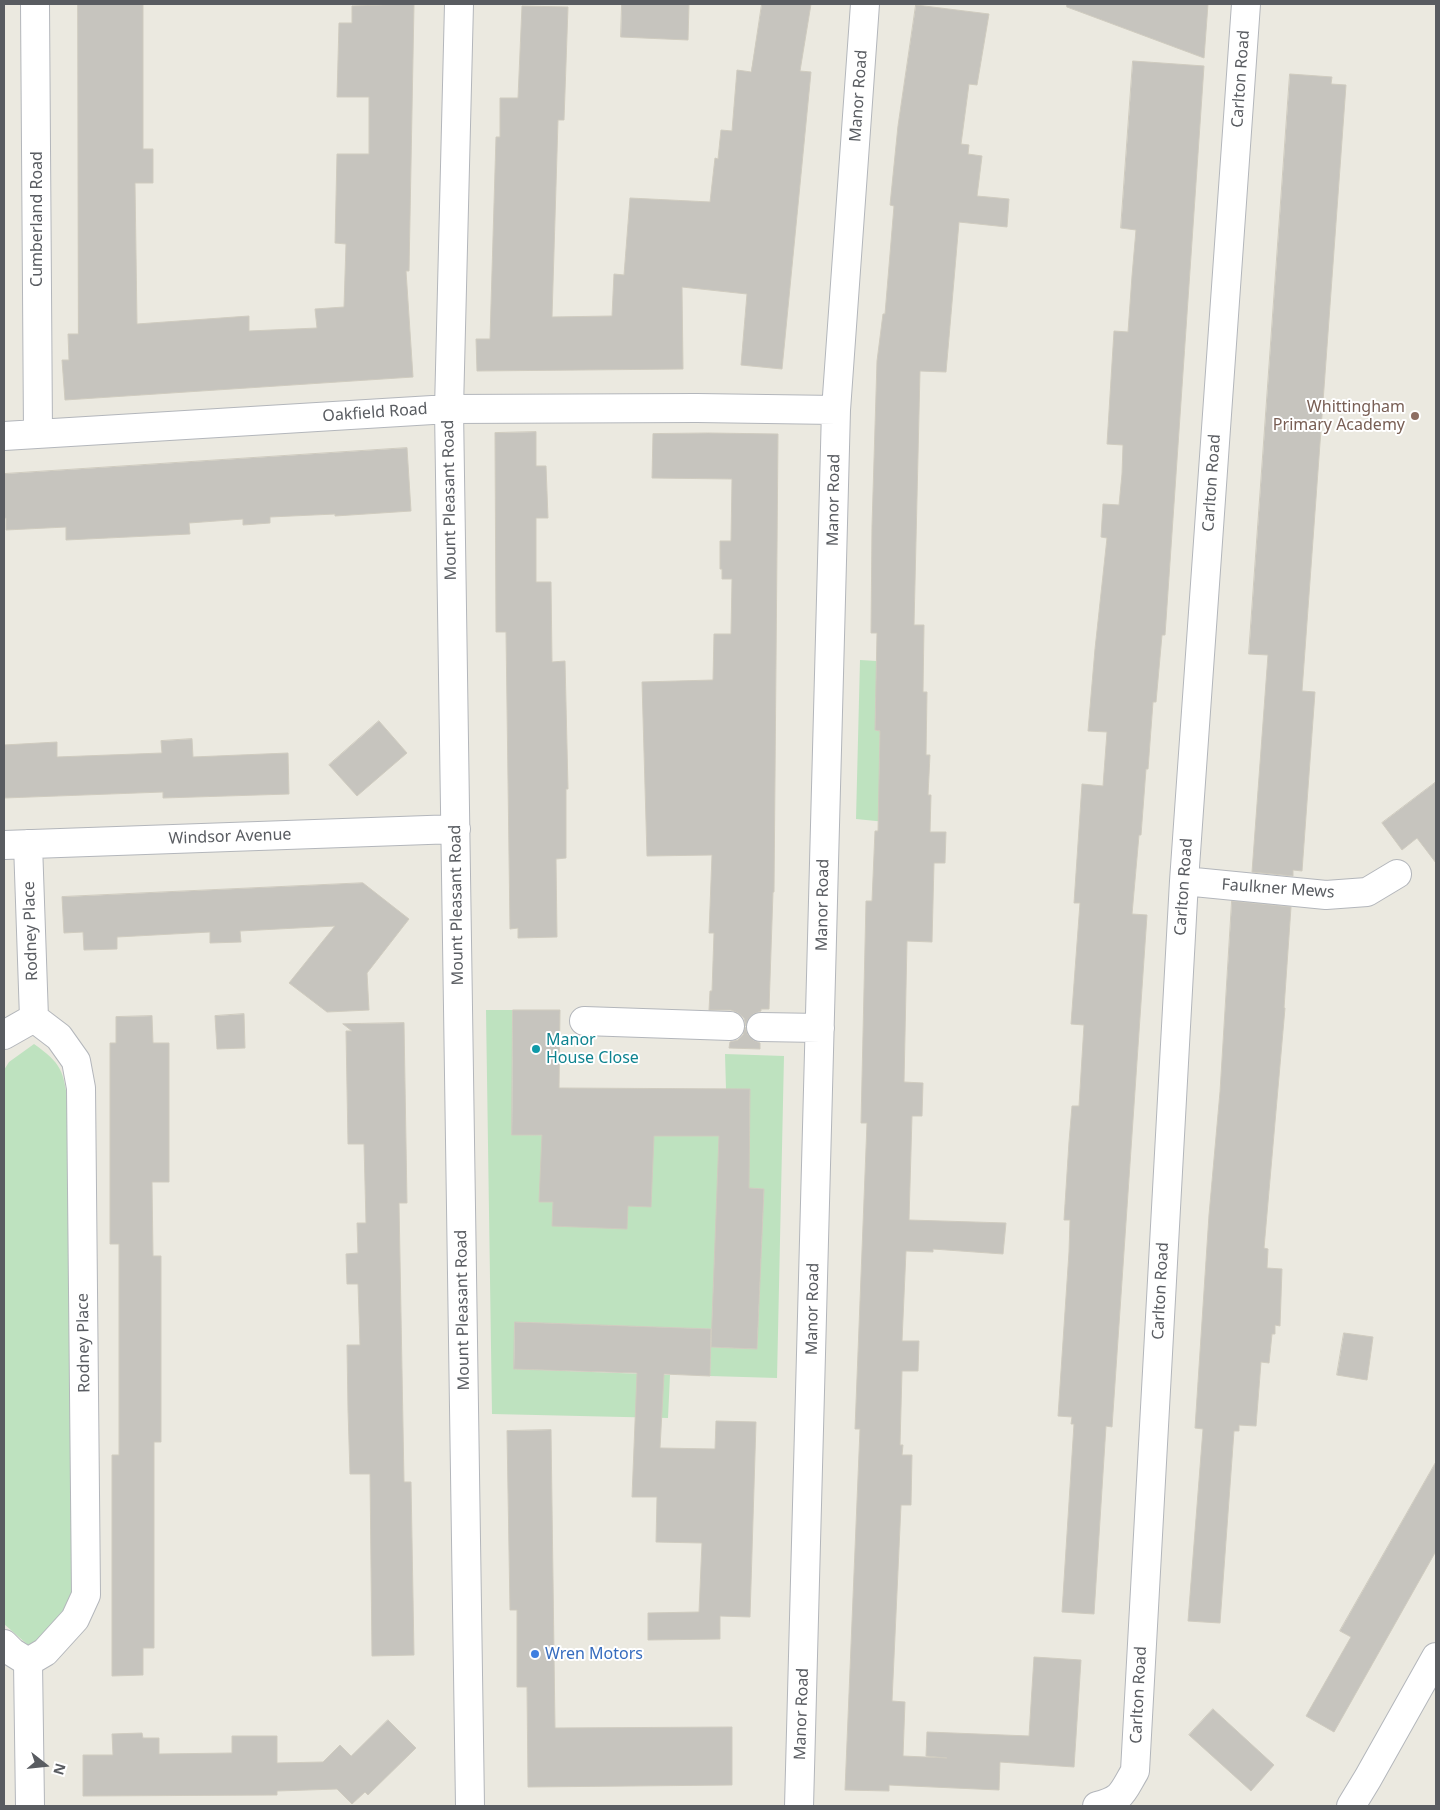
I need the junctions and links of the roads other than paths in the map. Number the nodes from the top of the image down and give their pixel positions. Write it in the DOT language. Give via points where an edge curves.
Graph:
graph roads {
  1 [pos="35,4"];
  2 [pos="460,4"];
  3 [pos="865,4"];
  4 [pos="1246,4"];
  5 [pos="448,409"];
  6 [pos="836,410"];
  7 [pos="38,434"];
  8 [pos="4,436"];
  9 [pos="456,830"];
  10 [pos="16,844"];
  11 [pos="1397,874"];
  12 [pos="1184,881"];
  13 [pos="34,1018"];
  14 [pos="584,1022"];
  15 [pos="730,1026"];
  16 [pos="761,1027"];
  17 [pos="820,1028"];
  18 [pos="4,1035"];
  19 [pos="4,1644"];
  20 [pos="1436,1657"];
  21 [pos="28,1662"];
  22 [pos="30,1806"];
  23 [pos="470,1806"];
  24 [pos="799,1806"];
  25 [pos="1097,1806"];
  26 [pos="1351,1806"];
  1 -- 7 [label="street, Cumberland Road"];
  2 -- 5 [label="street, Mount Pleasant Road"];
  3 -- 6 [label="street, Manor Road"];
  4 -- 12 [label="street, Carlton Road"];
  5 -- 6 [label="street, Oakfield Road"];
  5 -- 7 [label="street, Oakfield Road"];
  5 -- 9 [label="street, Mount Pleasant Road"];
  6 -- 17 [label="street, Manor Road"];
  7 -- 8 [label="street, Oakfield Road"];
  9 -- 10 [label="street, Windsor Avenue"];
  9 -- 23 [label="street, Mount Pleasant Road"];
  10 -- 13 [label="street, Rodney Place"];
  11 -- 12 [label="street, Faulkner Mews" via="1367,892 1326,895"];
  12 -- 25 [label="street, Carlton Road" via="1135,1770 1122,1794 1113,1802"];
  13 -- 18 [label="street"];
  13 -- 21 [label="street, Rodney Place" via="59,1037 76,1061 81,1088 86,1595 75,1619 45,1652"];
  14 -- 15 [label="street"];
  16 -- 17 [label="street"];
  17 -- 24 [label="street, Manor Road"];
  19 -- 21 [label="street"];
  20 -- 26 [label="street"];
  21 -- 22 [label="street"];
}
